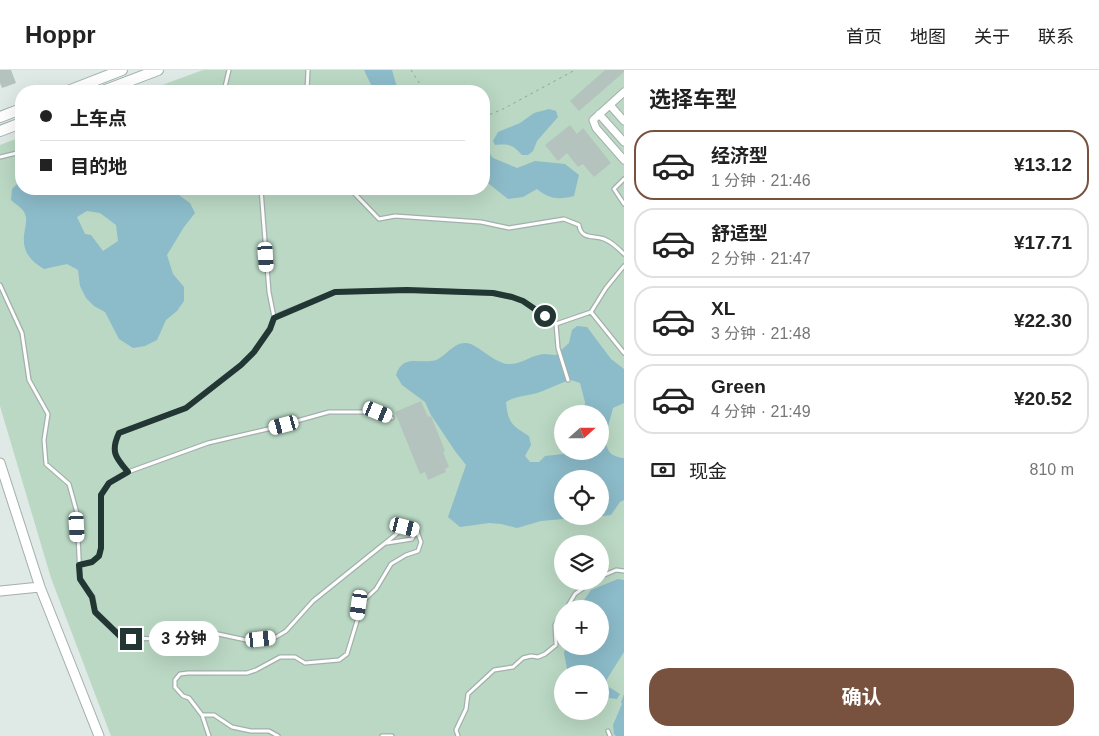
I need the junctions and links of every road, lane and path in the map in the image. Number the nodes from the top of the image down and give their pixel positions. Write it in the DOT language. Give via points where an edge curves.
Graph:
graph roads {
  1 [pos="122,70"];
  2 [pos="158,70"];
  3 [pos="229,70"];
  4 [pos="308,70"];
  5 [pos="411,70"];
  6 [pos="575,70"];
  7 [pos="83,85"];
  8 [pos="119,85"];
  9 [pos="225,85"];
  10 [pos="307,85"];
  11 [pos="421,85"];
  12 [pos="623,95"];
  13 [pos="610,105"];
  14 [pos="15,111"];
  15 [pos="490,114"];
  16 [pos="600,114"];
  17 [pos="0,117"];
  18 [pos="624,121"];
  19 [pos="15,125"];
  20 [pos="0,131"];
  21 [pos="624,142"];
  22 [pos="15,153"];
  23 [pos="0,157"];
  24 [pos="624,160"];
  25 [pos="624,180"];
  26 [pos="261,195"];
  27 [pos="356,195"];
  28 [pos="624,204"];
  29 [pos="624,254"];
  30 [pos="624,266"];
  31 [pos="0,285"];
  32 [pos="591,312"];
  33 [pos="274,318"];
  34 [pos="556,324"];
  35 [pos="624,353"];
  36 [pos="568,380"];
  37 [pos="392,418"];
  38 [pos="0,463"];
  39 [pos="128,472"];
  40 [pos="417,530"];
  41 [pos="387,543"];
  42 [pos="79,565"];
  43 [pos="624,571"];
  44 [pos="609,573"];
  45 [pos="40,587"];
  46 [pos="581,590"];
  47 [pos="0,591"];
  48 [pos="571,600"];
  49 [pos="554,647"];
  50 [pos="202,715"];
  51 [pos="608,730"];
  52 [pos="99,736"];
  53 [pos="208,736"];
  54 [pos="278,736"];
  55 [pos="382,736"];
  56 [pos="392,736"];
  57 [pos="458,736"];
  58 [pos="610,736"];
  1 -- 7 [label="main road"];
  2 -- 8 [label="main road"];
  3 -- 9 [label="lane"];
  4 -- 10 [label="lane"];
  5 -- 11 [label="path"];
  6 -- 15 [label="path"];
  12 -- 13 [label="street"];
  13 -- 16 [label="street"];
  13 -- 18 [label="street"];
  14 -- 17 [label="main road"];
  16 -- 21 [label="street"];
  16 -- 24 [label="street" via="593,120 596,128"];
  19 -- 20 [label="main road"];
  22 -- 23 [label="lane"];
  25 -- 28 [label="lane" via="614,189"];
  26 -- 33 [label="lane"];
  27 -- 29 [label="lane" via="379,219 395,216 481,222 509,228 564,219 579,225 584,236 604,239"];
  30 -- 32 [label="lane"];
  31 -- 42 [label="lane" via="22,332 29,380 48,414 44,440 46,464 69,484 77,513"];
  32 -- 34 [label="lane"];
  32 -- 35 [label="lane"];
  33 -- 34 [label="lane" via="335,292 407,290 493,293 512,297"];
  33 -- 39 [label="lane" via="254,352 186,408 119,433 114,444 117,459"];
  34 -- 36 [label="lane" via="558,348"];
  37 -- 39 [label="lane" via="378,412 330,412 208,442"];
  38 -- 45 [label="street"];
  39 -- 42 [label="lane" via="109,483 101,495 99,556 92,562"];
  40 -- 41 [label="lane" via="412,539"];
  40 -- 41 [label="lane" via="405,527"];
  40 -- 50 [label="lane" via="421,542 418,551 391,564 376,589 359,605 347,654 339,660 305,663 295,657 280,657 247,673 180,674 175,680 175,687"];
  41 -- 42 [label="lane" via="312,601 286,631 276,637 246,640 209,632 164,639 122,638 95,612 92,597 80,579"];
  43 -- 44 [label="lane"];
  45 -- 47 [label="street"];
  45 -- 52 [label="street"];
  46 -- 48 [label="lane"];
  49 -- 57 [label="lane" via="538,657 523,658 513,667 494,670 468,694 466,709 456,730"];
  50 -- 53 [label="lane"];
  50 -- 54 [label="lane" via="214,715 232,727 268,731"];
  51 -- 58 [label="lane"];
  55 -- 56 [label="lane"];
}
